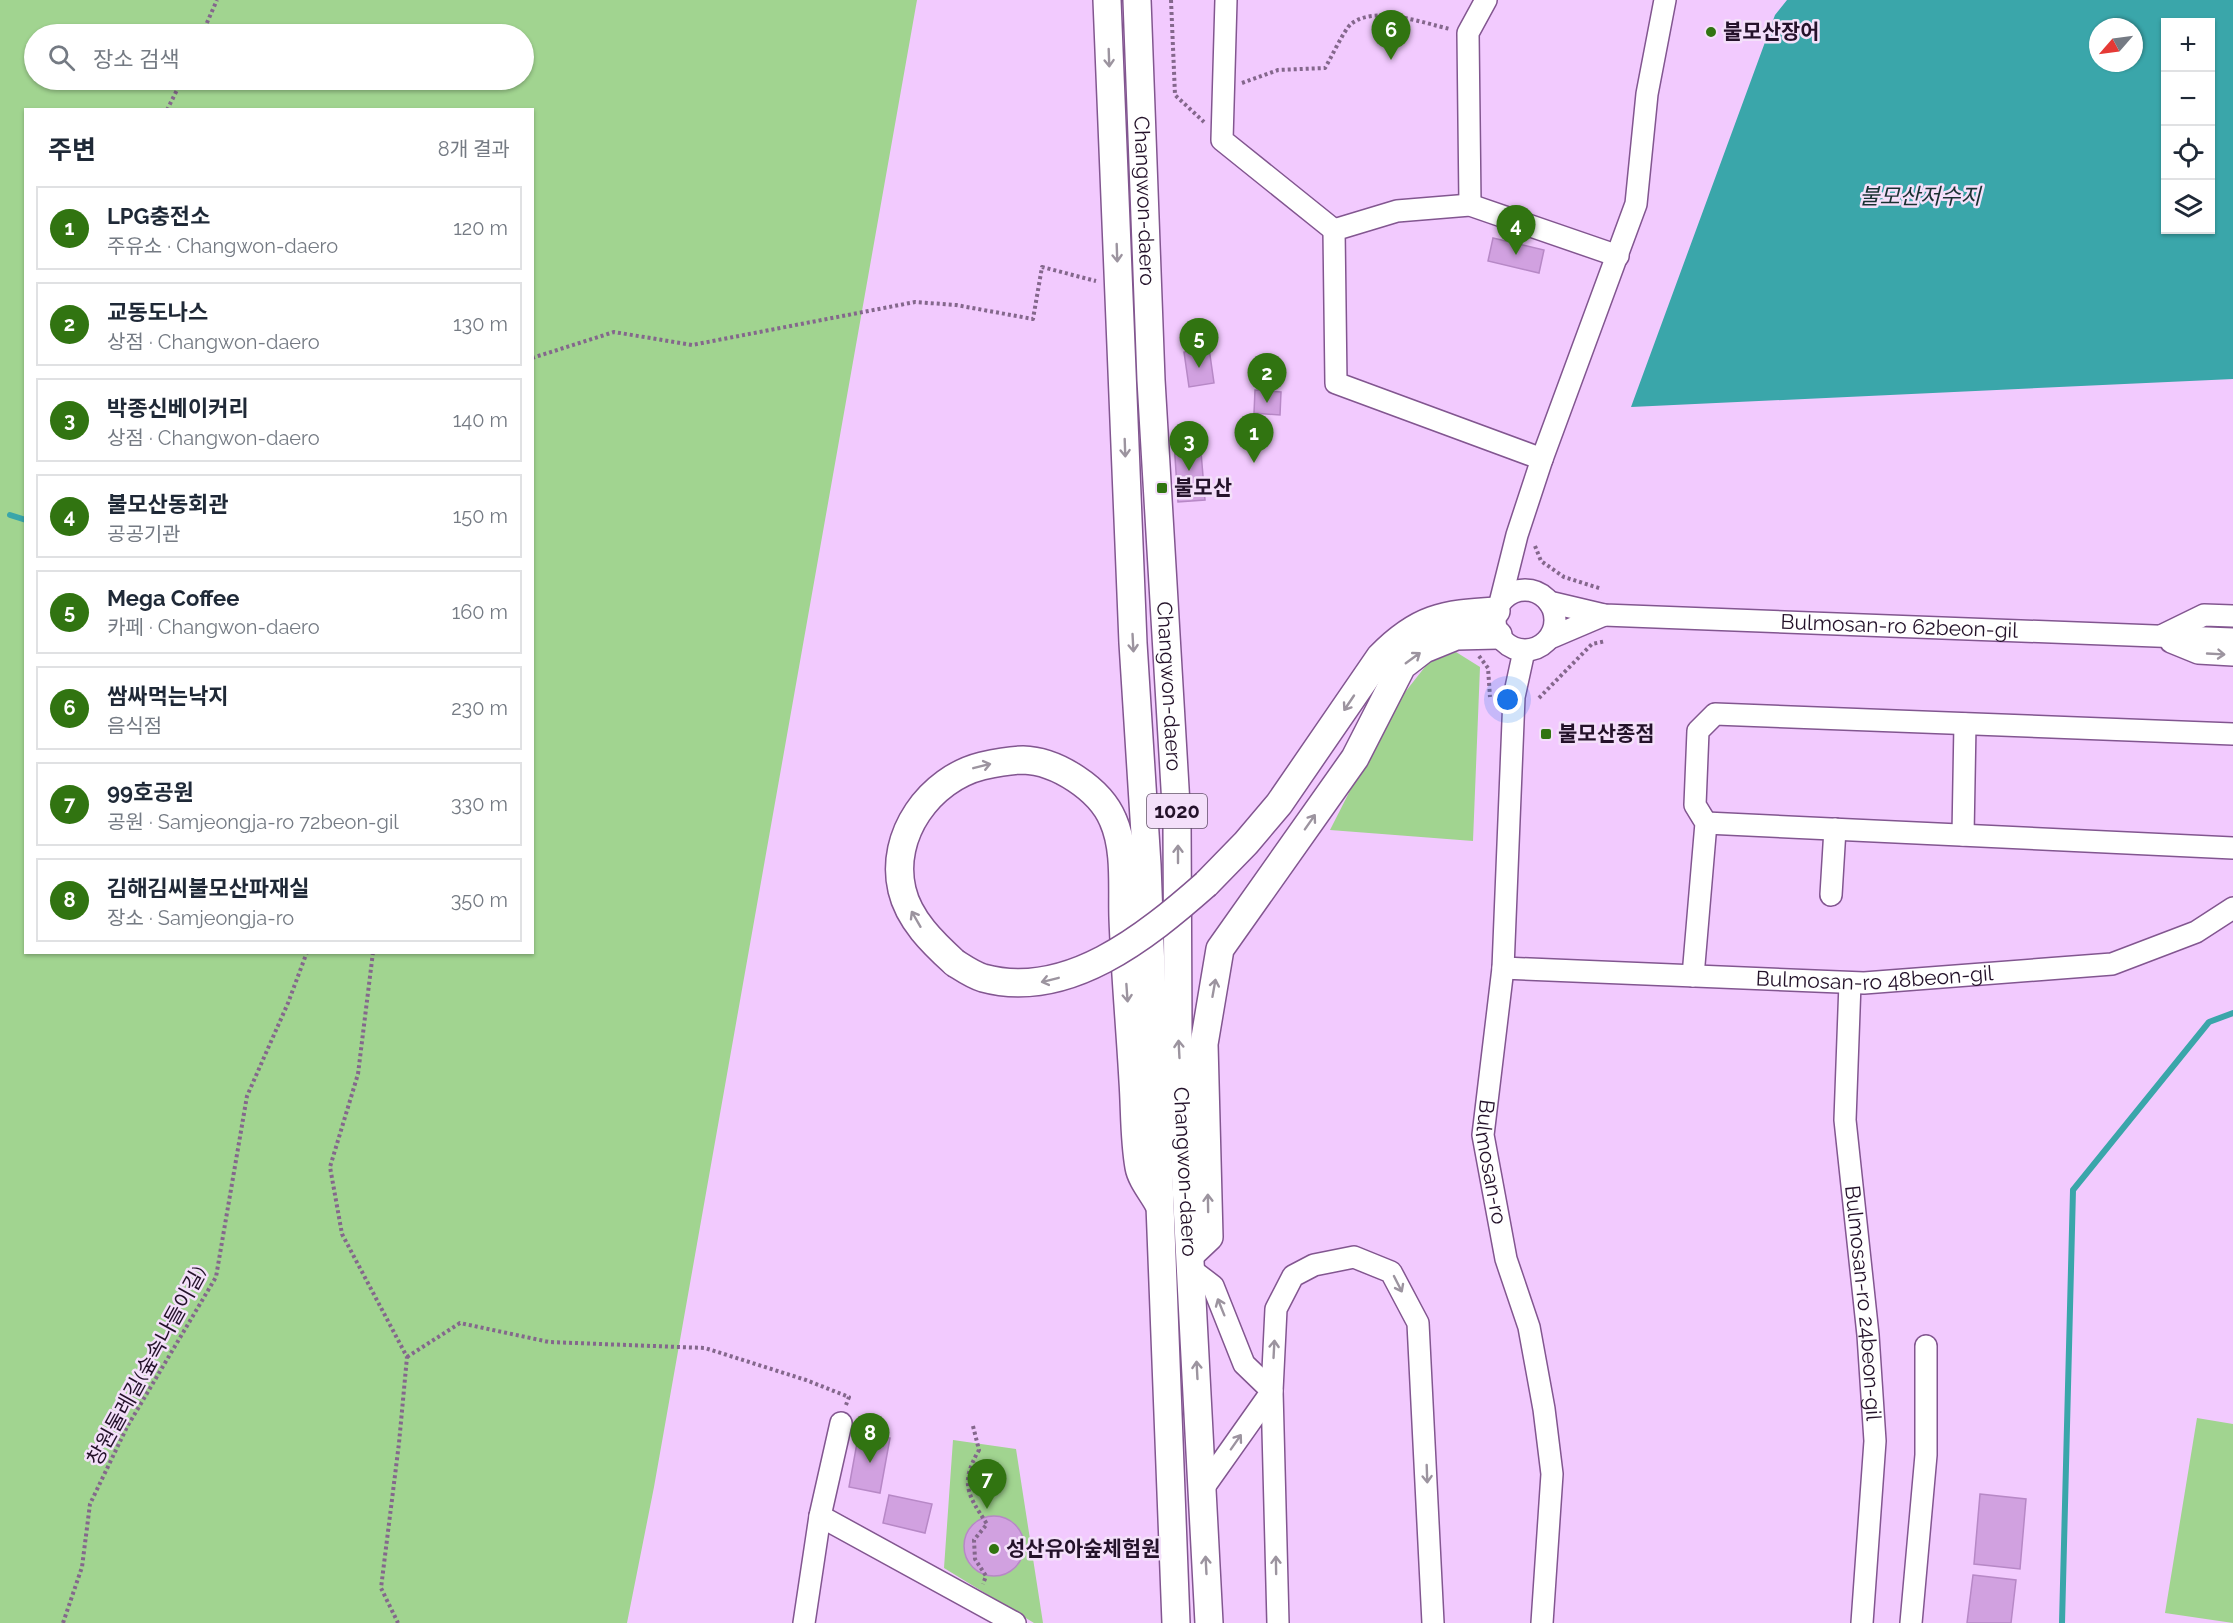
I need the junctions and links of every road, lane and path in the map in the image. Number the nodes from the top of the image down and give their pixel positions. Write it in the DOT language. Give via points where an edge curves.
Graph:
graph roads {
  1 [pos="217,0"];
  2 [pos="1107,0"];
  3 [pos="1137,0"];
  4 [pos="1171,0"];
  5 [pos="1226,0"];
  6 [pos="1486,0"];
  7 [pos="1665,0"];
  8 [pos="206,24"];
  9 [pos="1468,33"];
  10 [pos="177,90"];
  11 [pos="1224,90"];
  12 [pos="167,108"];
  13 [pos="1222,140"];
  14 [pos="1470,205"];
  15 [pos="1334,230"];
  16 [pos="1618,256"];
  17 [pos="1118,287"];
  18 [pos="534,357"];
  19 [pos="1542,459"];
  20 [pos="1525,538"];
  21 [pos="1602,589"];
  22 [pos="1523,590"];
  23 [pos="1549,602"];
  24 [pos="1604,615"];
  25 [pos="2233,616"];
  26 [pos="1504,629"];
  27 [pos="2160,637"];
  28 [pos="1550,638"];
  29 [pos="2233,639"];
  30 [pos="1606,641"];
  31 [pos="1470,653"];
  32 [pos="2233,655"];
  33 [pos="1490,697"];
  34 [pos="1539,698"];
  35 [pos="1965,724"];
  36 [pos="2233,734"];
  37 [pos="1706,823"];
  38 [pos="1835,829"];
  39 [pos="1963,835"];
  40 [pos="2233,848"];
  41 [pos="1831,895"];
  42 [pos="2233,908"];
  43 [pos="307,954"];
  44 [pos="372,954"];
  45 [pos="1503,968"];
  46 [pos="1694,976"];
  47 [pos="1850,983"];
  48 [pos="1161,1208"];
  49 [pos="1192,1262"];
  50 [pos="1926,1346"];
  51 [pos="406,1357"];
  52 [pos="1272,1390"];
  53 [pos="841,1423"];
  54 [pos="973,1426"];
  55 [pos="1202,1490"];
  56 [pos="820,1516"];
  57 [pos="975,1601"];
  58 [pos="63,1623"];
  59 [pos="398,1623"];
  60 [pos="804,1623"];
  61 [pos="1015,1623"];
  62 [pos="1176,1623"];
  63 [pos="1209,1623"];
  64 [pos="1278,1623"];
  65 [pos="1433,1623"];
  66 [pos="1542,1623"];
  67 [pos="1862,1623"];
  68 [pos="1911,1623"];
  1 -- 8 [label="path"];
  2 -- 17 [label="main road, Changwon-daero / 1020, one-way"];
  49 -- 3 [label="main road, Changwon-daero / 1020, one-way" via="1178,1033 1178,822 1151,380"];
  4 -- 13 [label="path" via="1175,95"];
  5 -- 11 [label="street"];
  6 -- 9 [label="street"];
  7 -- 16 [label="street, Bulmosan-ro" via="1647,94 1636,204"];
  9 -- 11 [label="path" via="1371,15 1351,25 1325,68 1278,70"];
  9 -- 14 [label="street"];
  10 -- 12 [label="path"];
  11 -- 13 [label="street"];
  13 -- 15 [label="street"];
  14 -- 15 [label="street" via="1397,211"];
  14 -- 16 [label="street"];
  15 -- 19 [label="street" via="1336,383"];
  16 -- 19 [label="street, Bulmosan-ro"];
  17 -- 18 [label="path" via="1042,267 1033,319 915,302 692,345 614,332"];
  17 -- 48 [label="main road, Changwon-daero / 1020, one-way"];
  19 -- 20 [label="street, Bulmosan-ro"];
  20 -- 21 [label="path" via="1541,561 1564,577"];
  20 -- 22 [label="street"];
  20 -- 26 [label="street, Bulmosan-ro"];
  22 -- 23 [label="street" via="1533,591"];
  22 -- 26 [label="street" via="1506,596"];
  23 -- 24 [label="street"];
  23 -- 28 [label="street" via="1556,619"];
  24 -- 27 [label="street, Bulmosan-ro 62beon-gil"];
  24 -- 28 [label="street"];
  25 -- 27 [label="street" via="2205,615"];
  26 -- 28 [label="street" via="1534,650"];
  26 -- 45 [label="street, Bulmosan-ro" via="1514,697"];
  26 -- 48 [label="main road, one-way, bridge" via="1459,613 1425,622 1399,638 1380,657 1279,804 1206,884 1136,940 1086,968 1047,982 1013,984 980,977 954,963 934,944 916,922 902,890 901,860 909,826 934,792 950,779 998,763 1024,760 1045,765 1068,774 1103,803 1120,842 1124,942 1139,1169"];
  49 -- 26 [label="main road, one-way" via="1209,1237 1204,1044 1220,950 1355,758 1402,666 1424,650 1456,636"];
  27 -- 29 [label="street, Bulmosan-ro 62beon-gil"];
  27 -- 32 [label="street, one-way" via="2198,653"];
  30 -- 34 [label="path" via="1592,644"];
  31 -- 33 [label="path" via="1478,655 1488,668"];
  35 -- 36 [label="street"];
  35 -- 37 [label="street" via="1715,714 1698,731 1695,805"];
  35 -- 39 [label="street"];
  37 -- 38 [label="street"];
  37 -- 46 [label="street"];
  38 -- 39 [label="street"];
  38 -- 41 [label="street"];
  39 -- 40 [label="street"];
  42 -- 47 [label="street, Bulmosan-ro 48beon-gil" via="2196,932 2112,964"];
  43 -- 58 [label="path, 창원둘레길(숲속나들이길)" via="247,1096 216,1277 127,1427 90,1504 82,1567"];
  44 -- 51 [label="path" via="358,1074 330,1167 342,1234"];
  45 -- 46 [label="street, Bulmosan-ro 48beon-gil"];
  45 -- 66 [label="street, Bulmosan-ro" via="1483,1135 1506,1259 1529,1327 1552,1474"];
  46 -- 47 [label="street, Bulmosan-ro 48beon-gil"];
  47 -- 67 [label="street, Bulmosan-ro 24beon-gil" via="1845,1120 1875,1441"];
  48 -- 62 [label="main road, Changwon-daero / 1020"];
  52 -- 49 [label="street, one-way" via="1244,1364 1213,1286"];
  55 -- 49 [label="main road, Changwon-daero / 1020, one-way"];
  50 -- 68 [label="street" via="1926,1455"];
  51 -- 53 [label="path" via="460,1323 549,1342 705,1348 849,1397"];
  51 -- 59 [label="path" via="381,1588"];
  55 -- 52 [label="street, one-way"];
  64 -- 52 [label="street, one-way"];
  52 -- 65 [label="street, one-way" via="1276,1309 1293,1276 1314,1265 1354,1257 1391,1272 1418,1323"];
  53 -- 56 [label="street"];
  54 -- 57 [label="path" via="979,1450 968,1469 970,1498 987,1524 974,1540 975,1559 986,1576"];
  63 -- 55 [label="main road, Changwon-daero / 1020, one-way"];
  56 -- 57 [label="street"];
  56 -- 60 [label="street"];
  57 -- 61 [label="street"];
}
